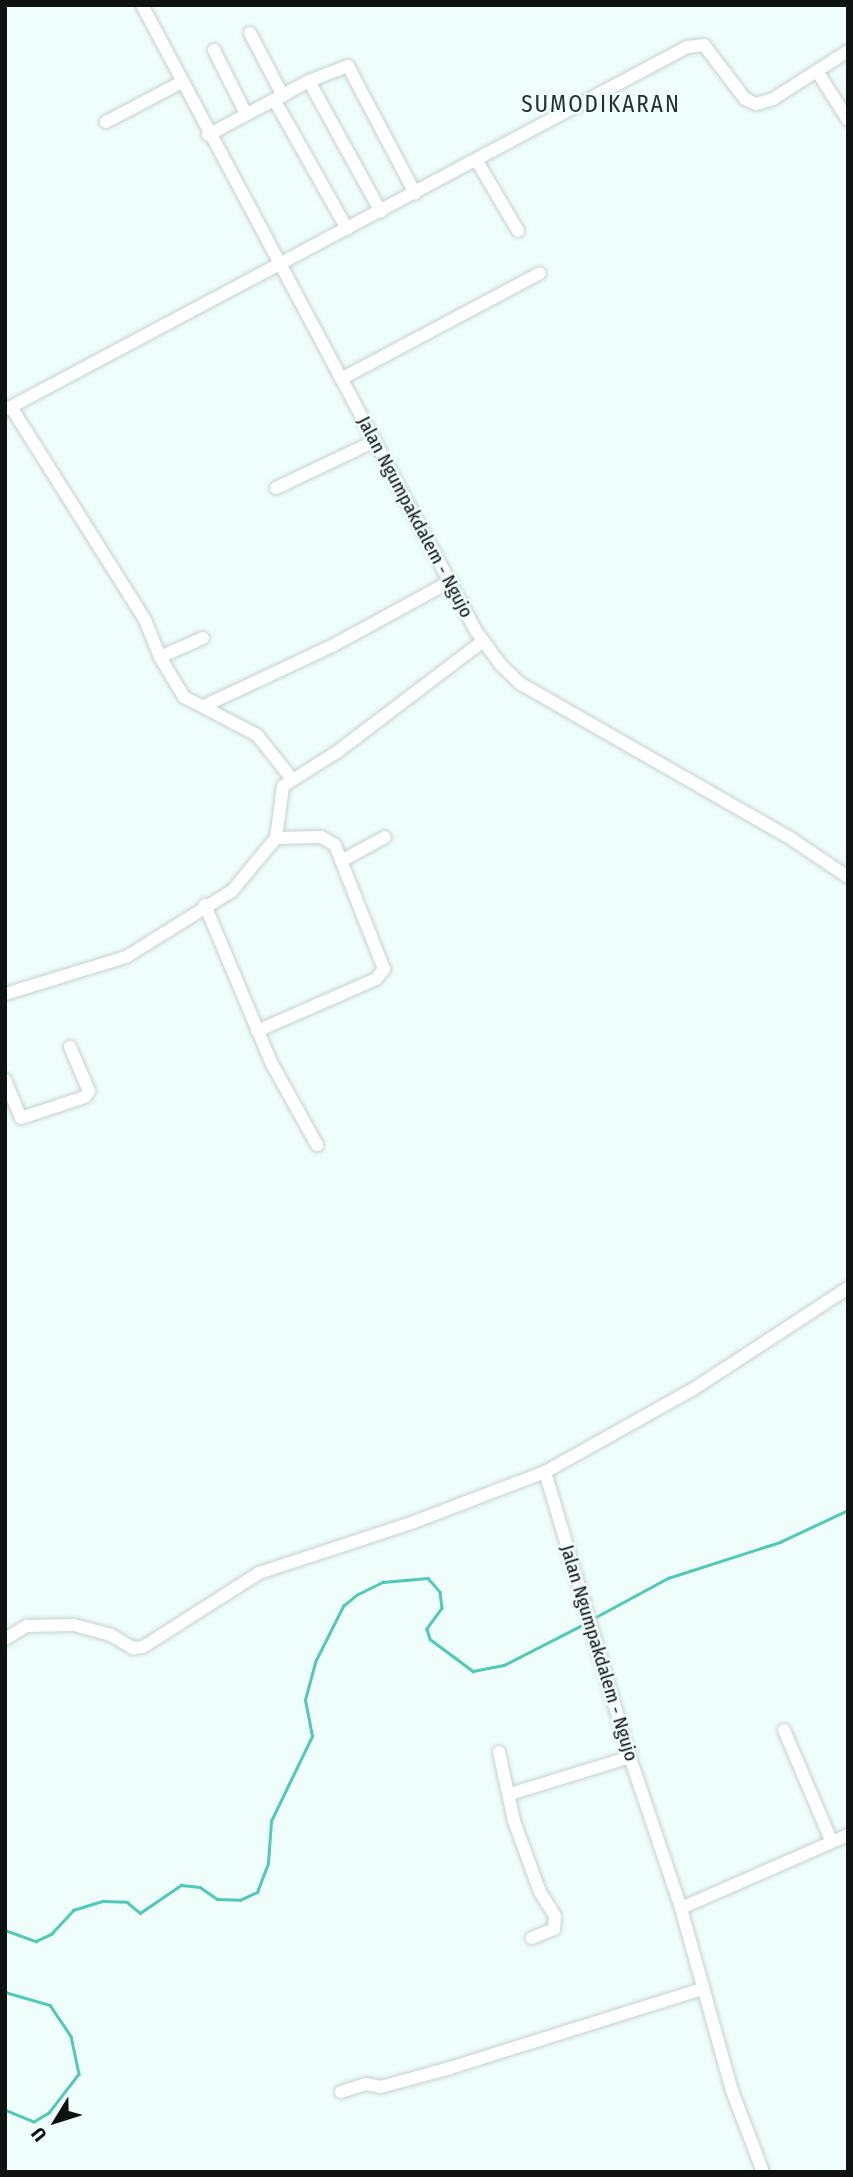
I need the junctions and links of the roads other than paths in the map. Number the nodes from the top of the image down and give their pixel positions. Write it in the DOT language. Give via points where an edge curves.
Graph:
graph roads {
  1 [pos="142,5"];
  2 [pos="250,33"];
  3 [pos="214,50"];
  4 [pos="848,51"];
  5 [pos="817,71"];
  6 [pos="309,81"];
  7 [pos="181,82"];
  8 [pos="279,99"];
  9 [pos="246,114"];
  10 [pos="848,120"];
  11 [pos="106,122"];
  12 [pos="208,135"];
  13 [pos="477,161"];
  14 [pos="415,193"];
  15 [pos="381,212"];
  16 [pos="347,229"];
  17 [pos="518,231"];
  18 [pos="278,265"];
  19 [pos="540,273"];
  20 [pos="341,379"];
  21 [pos="8,409"];
  22 [pos="375,441"];
  23 [pos="276,488"];
  24 [pos="451,581"];
  25 [pos="203,638"];
  26 [pos="482,642"];
  27 [pos="160,657"];
  28 [pos="206,705"];
  29 [pos="292,779"];
  30 [pos="385,837"];
  31 [pos="276,838"];
  32 [pos="341,861"];
  33 [pos="848,877"];
  34 [pos="205,905"];
  35 [pos="5,994"];
  36 [pos="257,1031"];
  37 [pos="69,1047"];
  38 [pos="5,1080"];
  39 [pos="317,1145"];
  40 [pos="848,1287"];
  41 [pos="545,1472"];
  42 [pos="5,1639"];
  43 [pos="784,1730"];
  44 [pos="499,1752"];
  45 [pos="630,1757"];
  46 [pos="510,1794"];
  47 [pos="848,1835"];
  48 [pos="831,1840"];
  49 [pos="681,1908"];
  50 [pos="532,1938"];
  51 [pos="702,1989"];
  52 [pos="341,2092"];
  53 [pos="763,2172"];
  1 -- 7 [label="street, Jalan Ngumpakdalem - Ngujo"];
  2 -- 8 [label="street"];
  3 -- 9 [label="street"];
  4 -- 5 [label="street"];
  5 -- 10 [label="street"];
  5 -- 13 [label="street" via="774,99 756,104 745,99 704,45 696,43"];
  6 -- 8 [label="street"];
  6 -- 14 [label="street" via="348,66"];
  6 -- 15 [label="street"];
  7 -- 11 [label="street"];
  7 -- 12 [label="street, Jalan Ngumpakdalem - Ngujo"];
  8 -- 9 [label="street"];
  8 -- 16 [label="street"];
  9 -- 12 [label="street"];
  12 -- 18 [label="street, Jalan Ngumpakdalem - Ngujo"];
  13 -- 14 [label="street"];
  13 -- 17 [label="street"];
  14 -- 15 [label="street"];
  15 -- 16 [label="street"];
  16 -- 18 [label="street"];
  18 -- 20 [label="street, Jalan Ngumpakdalem - Ngujo"];
  18 -- 21 [label="street"];
  19 -- 20 [label="street"];
  20 -- 22 [label="street, Jalan Ngumpakdalem - Ngujo"];
  21 -- 27 [label="street" via="145,620"];
  22 -- 23 [label="street"];
  22 -- 24 [label="street, Jalan Ngumpakdalem - Ngujo"];
  24 -- 26 [label="street, Jalan Ngumpakdalem - Ngujo"];
  24 -- 28 [label="street" via="332,646"];
  25 -- 27 [label="street"];
  26 -- 29 [label="street" via="337,752"];
  26 -- 33 [label="street, Jalan Ngumpakdalem - Ngujo" via="521,684 793,840"];
  27 -- 28 [label="street" via="182,695"];
  28 -- 29 [label="street" via="266,742"];
  29 -- 31 [label="street" via="280,796"];
  30 -- 32 [label="street"];
  31 -- 32 [label="street" via="329,839"];
  31 -- 34 [label="street" via="232,891"];
  32 -- 36 [label="street" via="382,975"];
  34 -- 35 [label="street" via="126,957"];
  34 -- 36 [label="street"];
  36 -- 39 [label="street"];
  37 -- 38 [label="street" via="89,1091 85,1097 21,1118"];
  40 -- 41 [label="street" via="692,1390"];
  41 -- 42 [label="street" via="414,1522 259,1573 143,1647 133,1648 111,1635 74,1625 27,1626"];
  41 -- 45 [label="street, Jalan Ngumpakdalem - Ngujo"];
  43 -- 48 [label="street"];
  44 -- 46 [label="street"];
  45 -- 46 [label="street"];
  45 -- 49 [label="street, Jalan Ngumpakdalem - Ngujo"];
  46 -- 50 [label="street" via="514,1821 540,1892 555,1916 554,1929"];
  47 -- 48 [label="street"];
  48 -- 49 [label="street"];
  49 -- 51 [label="street, Jalan Ngumpakdalem - Ngujo"];
  51 -- 52 [label="street" via="450,2068 381,2087 366,2084"];
  51 -- 53 [label="street, Jalan Ngumpakdalem - Ngujo" via="732,2091"];
}
